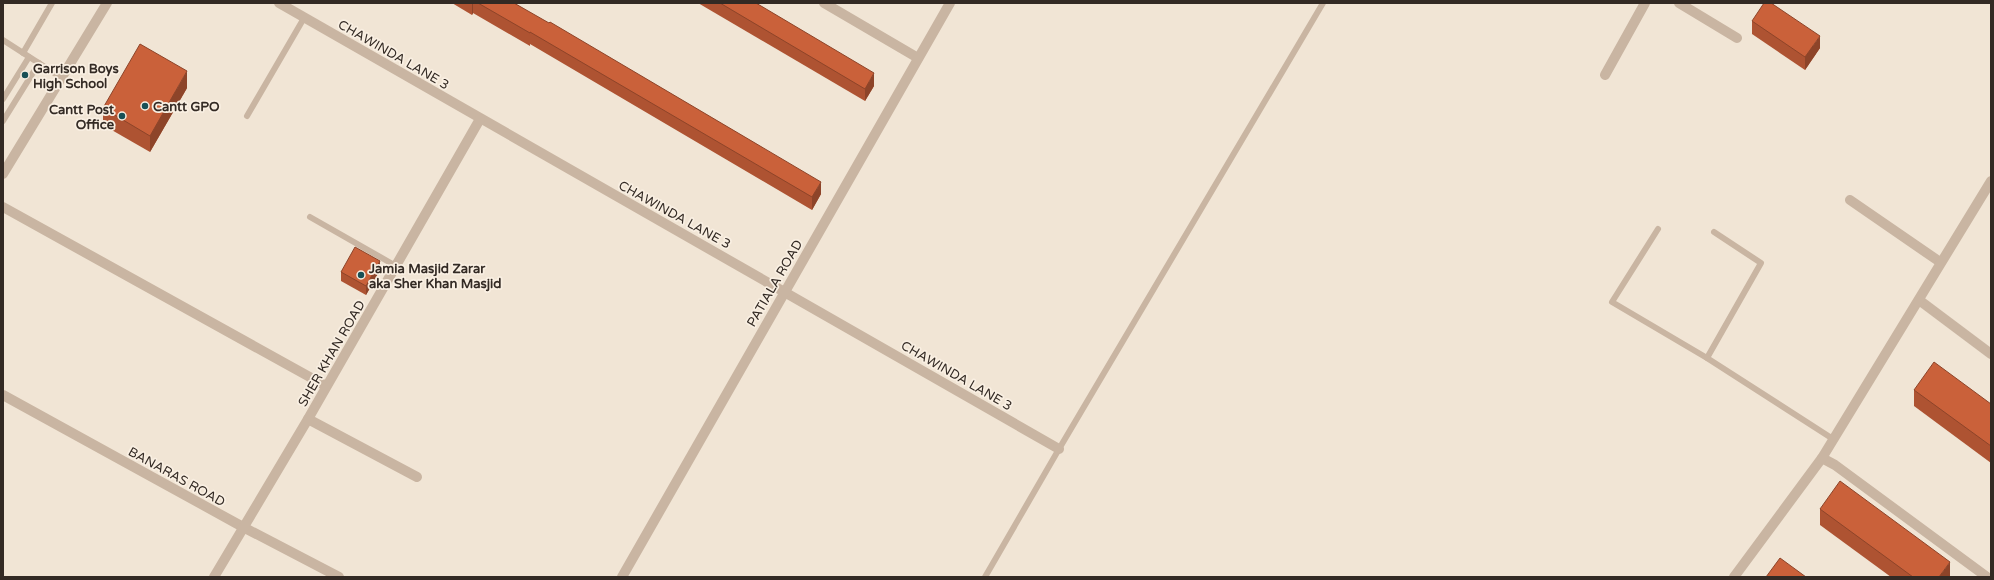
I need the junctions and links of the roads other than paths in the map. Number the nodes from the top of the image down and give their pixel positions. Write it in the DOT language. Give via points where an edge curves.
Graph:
graph roads {
  1 [pos="52,3"];
  2 [pos="107,3"];
  3 [pos="279,3"];
  4 [pos="824,3"];
  5 [pos="950,3"];
  6 [pos="1323,3"];
  7 [pos="1645,3"];
  8 [pos="1679,3"];
  9 [pos="304,18"];
  10 [pos="1737,38"];
  11 [pos="3,40"];
  12 [pos="26,55"];
  13 [pos="918,58"];
  14 [pos="39,63"];
  15 [pos="1605,75"];
  16 [pos="62,78"];
  17 [pos="3,99"];
  18 [pos="246,116"];
  19 [pos="480,120"];
  20 [pos="3,121"];
  21 [pos="3,174"];
  22 [pos="1991,181"];
  23 [pos="1850,200"];
  24 [pos="3,207"];
  25 [pos="310,217"];
  26 [pos="1658,229"];
  27 [pos="1714,232"];
  28 [pos="1940,262"];
  29 [pos="396,266"];
  30 [pos="784,291"];
  31 [pos="1919,300"];
  32 [pos="1991,354"];
  33 [pos="1707,358"];
  34 [pos="326,386"];
  35 [pos="3,395"];
  36 [pos="308,419"];
  37 [pos="1833,439"];
  38 [pos="1059,449"];
  39 [pos="1822,458"];
  40 [pos="417,477"];
  41 [pos="243,527"];
  42 [pos="214,577"];
  43 [pos="339,577"];
  44 [pos="622,577"];
  45 [pos="985,577"];
  46 [pos="1734,577"];
  47 [pos="1987,577"];
  1 -- 12 [label="lane"];
  2 -- 16 [label="street"];
  3 -- 9 [label="street, CHAWINDA LANE 3"];
  4 -- 13 [label="street"];
  5 -- 13 [label="street, PATIALA ROAD"];
  6 -- 38 [label="lane"];
  7 -- 15 [label="street"];
  8 -- 10 [label="street"];
  9 -- 18 [label="lane"];
  9 -- 19 [label="street, CHAWINDA LANE 3"];
  11 -- 12 [label="lane"];
  12 -- 14 [label="lane"];
  12 -- 17 [label="lane"];
  13 -- 30 [label="street, PATIALA ROAD"];
  14 -- 16 [label="lane"];
  14 -- 20 [label="lane"];
  16 -- 21 [label="street"];
  19 -- 29 [label="street, SHER KHAN ROAD"];
  19 -- 30 [label="street, CHAWINDA LANE 3"];
  22 -- 28 [label="street"];
  23 -- 28 [label="street"];
  24 -- 34 [label="street"];
  25 -- 29 [label="lane"];
  26 -- 33 [label="lane" via="1612,302"];
  27 -- 33 [label="lane" via="1761,263"];
  28 -- 31 [label="street"];
  29 -- 34 [label="street, SHER KHAN ROAD"];
  30 -- 38 [label="street, CHAWINDA LANE 3"];
  30 -- 44 [label="street, PATIALA ROAD"];
  31 -- 32 [label="street"];
  31 -- 37 [label="street"];
  33 -- 37 [label="lane"];
  34 -- 36 [label="street, SHER KHAN ROAD"];
  35 -- 41 [label="street, BANARAS ROAD"];
  36 -- 40 [label="street"];
  36 -- 41 [label="street, SHER KHAN ROAD"];
  37 -- 39 [label="street"];
  38 -- 45 [label="lane"];
  39 -- 46 [label="street"];
  39 -- 47 [label="street"];
  41 -- 42 [label="street, SHER KHAN ROAD"];
  41 -- 43 [label="street, BANARAS ROAD"];
}
